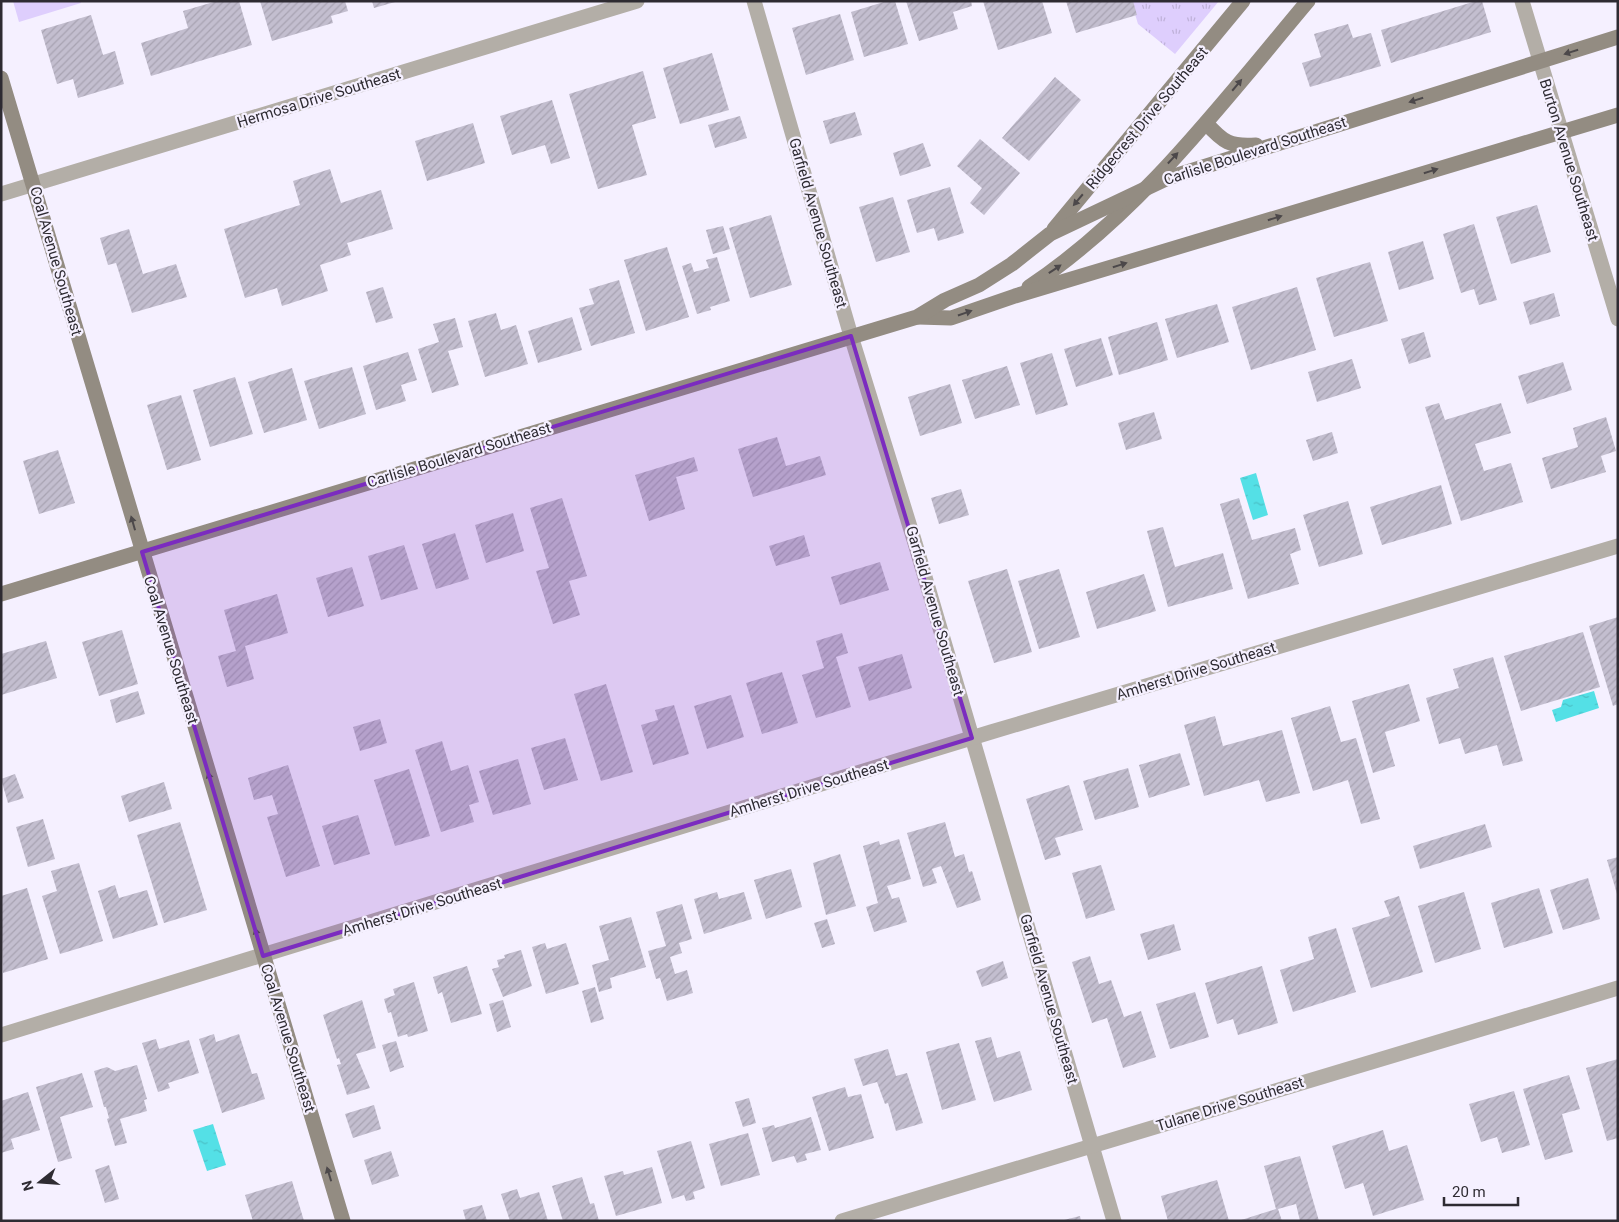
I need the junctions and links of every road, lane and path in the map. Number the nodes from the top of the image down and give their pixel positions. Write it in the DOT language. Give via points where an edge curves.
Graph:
graph roads {
  1 [pos="637,1"];
  2 [pos="754,1"];
  3 [pos="1243,1"];
  4 [pos="1308,1"];
  5 [pos="1522,1"];
  6 [pos="1618,37"];
  7 [pos="1540,61"];
  8 [pos="1,78"];
  9 [pos="1618,114"];
  10 [pos="1206,123"];
  11 [pos="1560,132"];
  12 [pos="1280,142"];
  13 [pos="34,185"];
  14 [pos="1146,187"];
  15 [pos="1,194"];
  16 [pos="1050,234"];
  17 [pos="1015,296"];
  18 [pos="917,318"];
  19 [pos="1618,319"];
  20 [pos="851,336"];
  21 [pos="1618,546"];
  22 [pos="142,552"];
  23 [pos="1,594"];
  24 [pos="972,738"];
  25 [pos="263,956"];
  26 [pos="1618,988"];
  27 [pos="1,1035"];
  28 [pos="1092,1146"];
  29 [pos="343,1221"];
  30 [pos="842,1221"];
  31 [pos="1114,1221"];
  1 -- 13 [label="street, Hermosa Drive Southeast"];
  2 -- 20 [label="street, Garfield Avenue Southeast"];
  3 -- 16 [label="street, Ridgecrest Drive Southeast, one-way"];
  10 -- 4 [label="street, one-way"];
  5 -- 7 [label="street, Burton Avenue Southeast"];
  6 -- 7 [label="street, Carlisle Boulevard Southeast, one-way"];
  7 -- 11 [label="street, Burton Avenue Southeast"];
  7 -- 12 [label="street, Carlisle Boulevard Southeast, one-way"];
  8 -- 13 [label="street, Coal Avenue Southeast"];
  9 -- 11 [label="street, Carlisle Boulevard Southeast"];
  10 -- 12 [label="street" via="1223,141 1239,146"];
  14 -- 10 [label="street, one-way"];
  17 -- 11 [label="street, Carlisle Boulevard Southeast, one-way"];
  11 -- 19 [label="street, Burton Avenue Southeast"];
  12 -- 14 [label="street, Carlisle Boulevard Southeast"];
  13 -- 15 [label="street, Hermosa Drive Southeast"];
  22 -- 13 [label="street, Coal Avenue Southeast, one-way"];
  14 -- 16 [label="street, Carlisle Boulevard Southeast"];
  17 -- 14 [label="street, one-way" via="1067,261"];
  16 -- 18 [label="street, Carlisle Boulevard Southeast" via="979,285"];
  18 -- 17 [label="street, Carlisle Boulevard Southeast, one-way" via="951,318"];
  18 -- 20 [label="street, Carlisle Boulevard Southeast"];
  20 -- 22 [label="street, Carlisle Boulevard Southeast"];
  20 -- 24 [label="street, Garfield Avenue Southeast"];
  21 -- 24 [label="street, Amherst Drive Southeast"];
  22 -- 23 [label="street, Carlisle Boulevard Southeast"];
  25 -- 22 [label="street, Coal Avenue Southeast, one-way"];
  24 -- 25 [label="street, Amherst Drive Southeast"];
  24 -- 28 [label="street, Garfield Avenue Southeast"];
  25 -- 27 [label="street, Amherst Drive Southeast"];
  29 -- 25 [label="street, Coal Avenue Southeast, one-way"];
  26 -- 28 [label="street, Tulane Drive Southeast"];
  28 -- 30 [label="street, Tulane Drive Southeast"];
  28 -- 31 [label="street, Garfield Avenue Southeast"];
}
